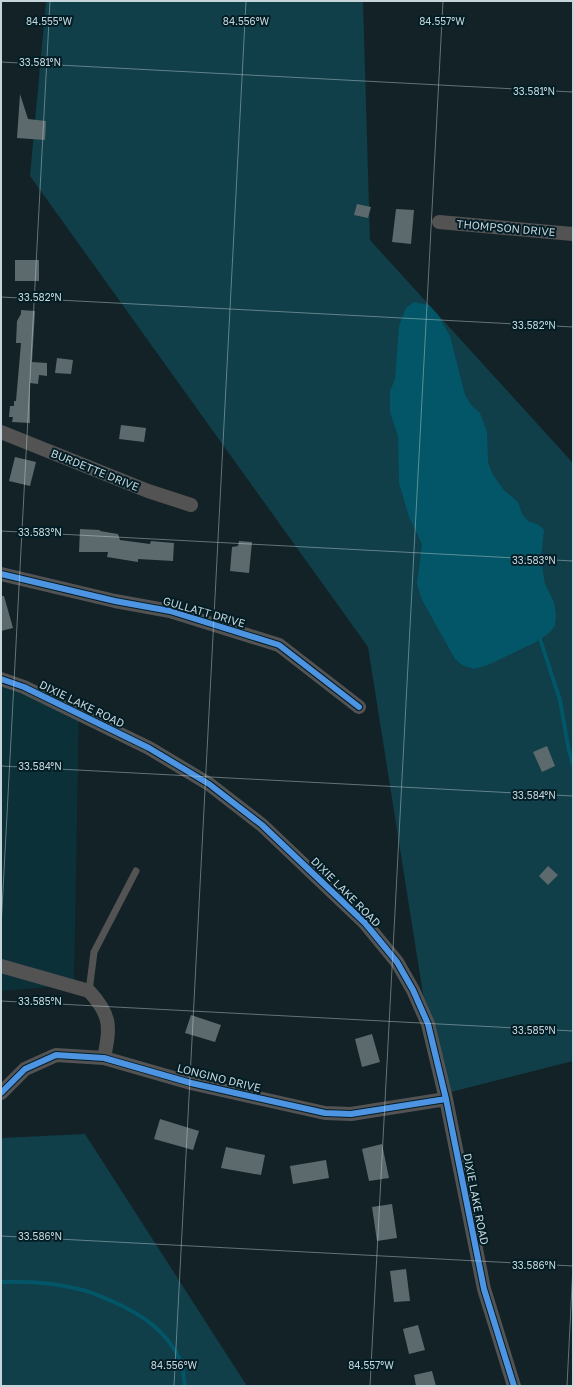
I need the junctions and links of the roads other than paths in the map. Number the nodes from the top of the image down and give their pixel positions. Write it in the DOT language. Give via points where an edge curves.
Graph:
graph roads {
  1 [pos="439,222"];
  2 [pos="573,234"];
  3 [pos="1,432"];
  4 [pos="191,505"];
  5 [pos="1,574"];
  6 [pos="1,679"];
  7 [pos="359,707"];
  8 [pos="136,871"];
  9 [pos="1,966"];
  10 [pos="89,991"];
  11 [pos="104,1058"];
  12 [pos="1,1093"];
  13 [pos="446,1099"];
  14 [pos="514,1386"];
  1 -- 2 [label="street, THOMPSON DRIVE"];
  3 -- 4 [label="street, BURDETTE DRIVE" via="148,492"];
  5 -- 7 [label="street, GULLATT DRIVE" via="170,611 279,645"];
  6 -- 13 [label="street, DIXIE LAKE ROAD" via="24,687 149,748 209,784 262,825 365,923 397,962 414,990 428,1024"];
  8 -- 10 [label="lane" via="94,952"];
  9 -- 10 [label="street"];
  10 -- 11 [label="street" via="106,1016 109,1032"];
  11 -- 12 [label="street, LONGINO DRIVE" via="56,1055 25,1069"];
  11 -- 13 [label="street, LONGINO DRIVE" via="191,1083 325,1114 351,1114"];
  13 -- 14 [label="street, DIXIE LAKE ROAD" via="484,1289"];
}
